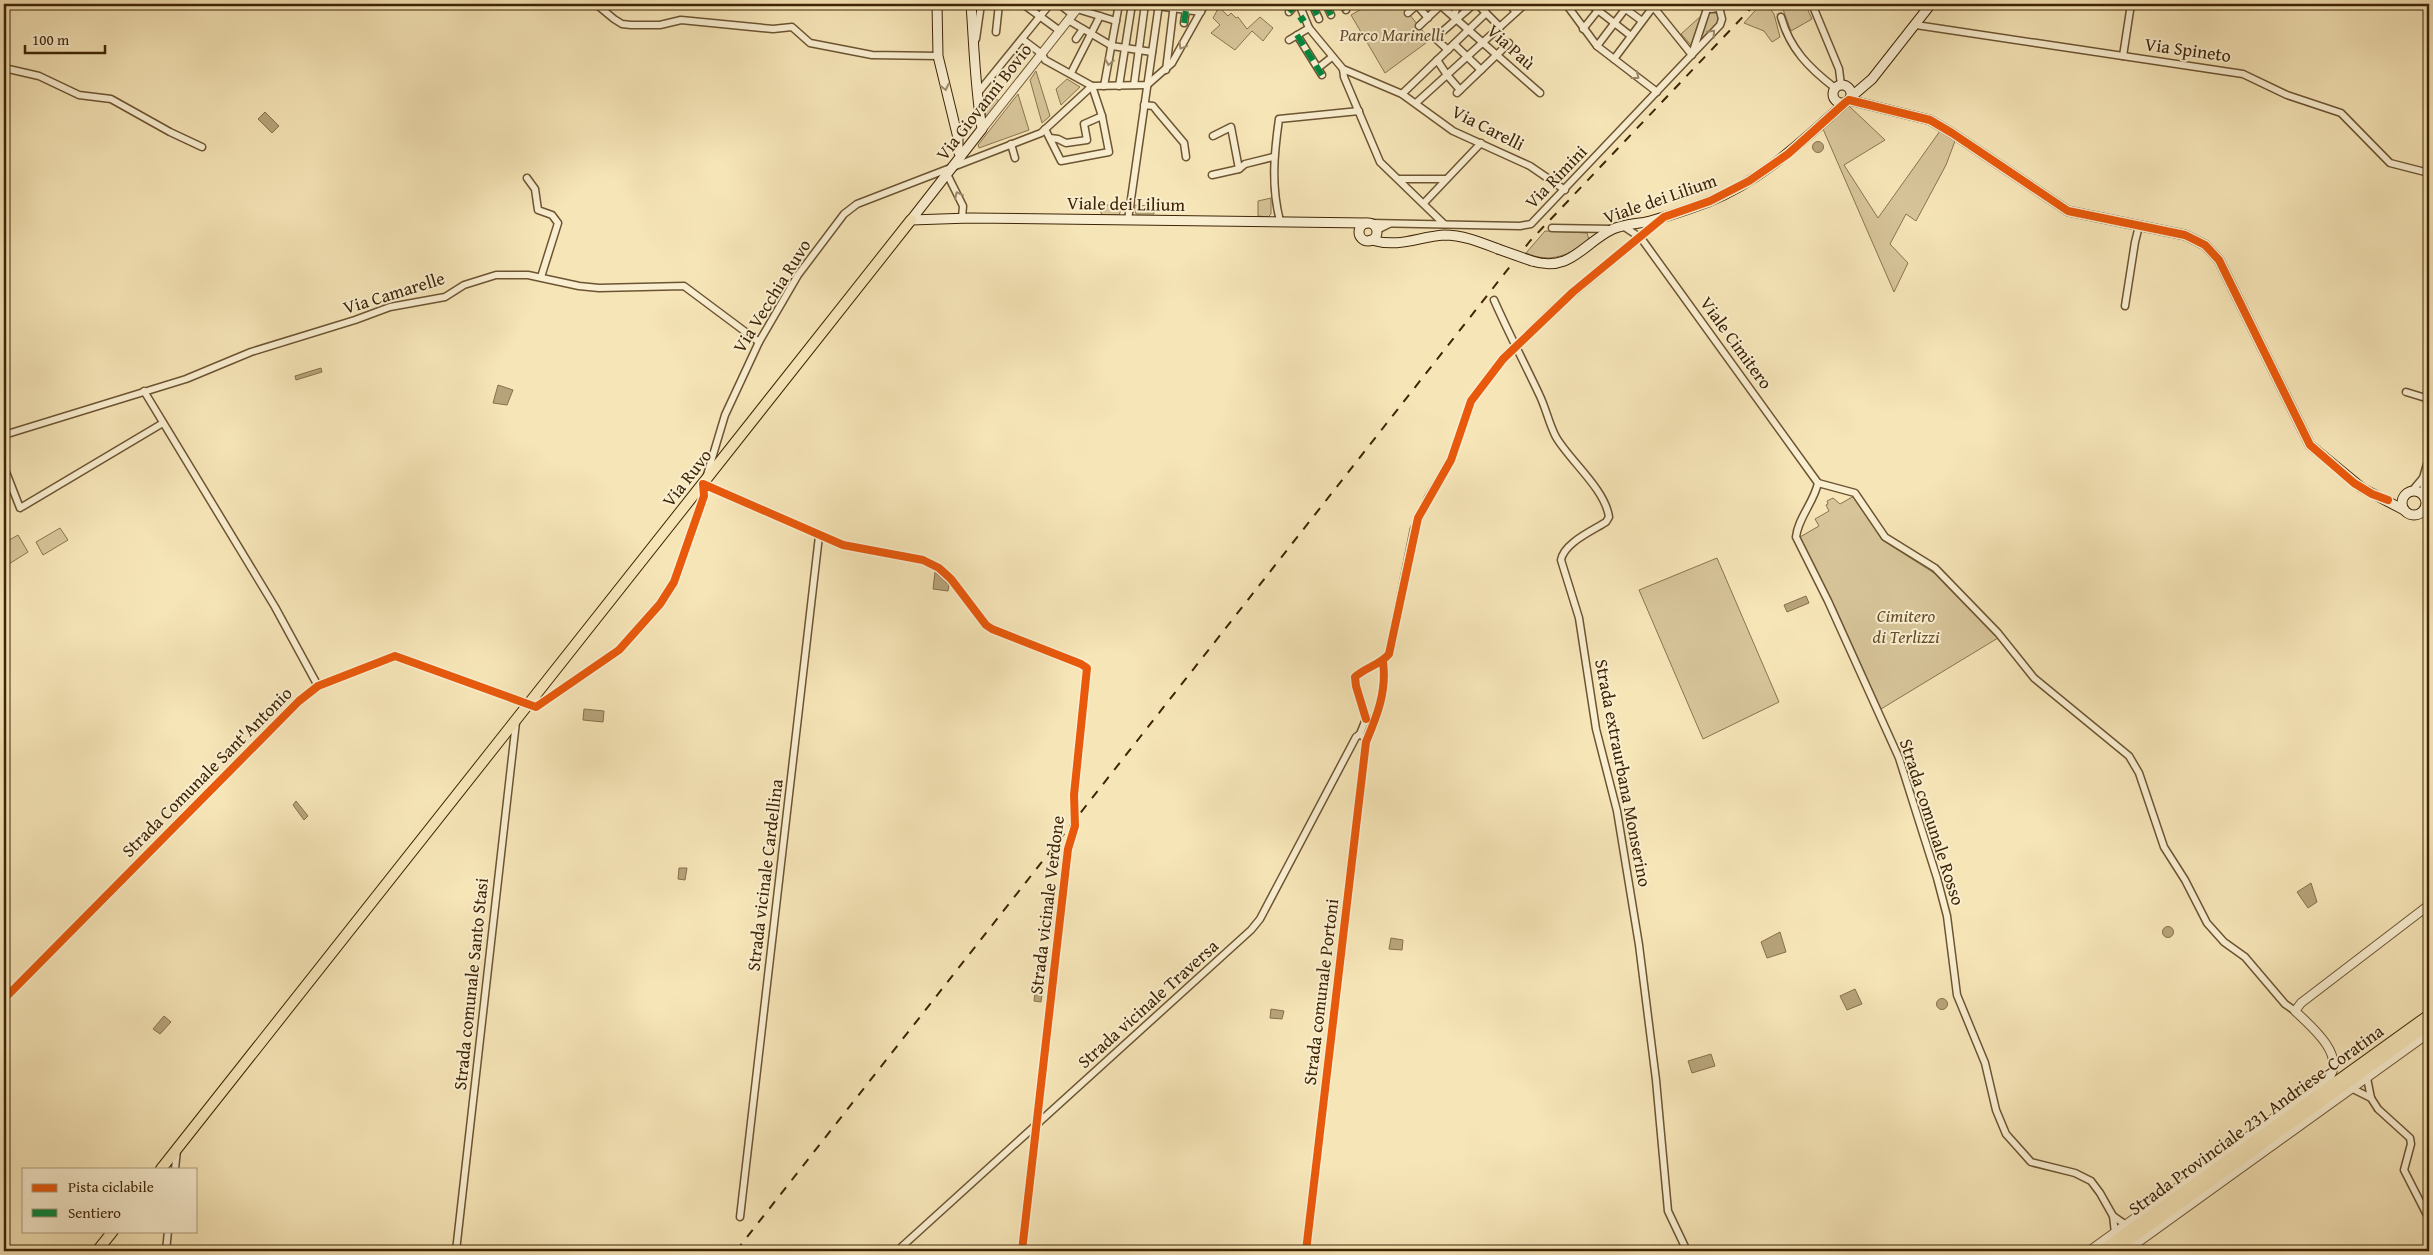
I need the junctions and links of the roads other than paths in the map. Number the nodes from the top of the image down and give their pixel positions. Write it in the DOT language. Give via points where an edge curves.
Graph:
graph roads {
  1 [pos="596,4"];
  2 [pos="937,4"];
  3 [pos="970,4"];
  4 [pos="981,4"];
  5 [pos="999,4"];
  6 [pos="1025,4"];
  7 [pos="1050,4"];
  8 [pos="1059,4"];
  9 [pos="1119,4"];
  10 [pos="1132,4"];
  11 [pos="1145,4"];
  12 [pos="1205,4"];
  13 [pos="1297,4"];
  14 [pos="1312,4"];
  15 [pos="1326,4"];
  16 [pos="1407,4"];
  17 [pos="1440,4"];
  18 [pos="1457,4"];
  19 [pos="1476,4"];
  20 [pos="1509,4"];
  21 [pos="1525,4"];
  22 [pos="1567,4"];
  23 [pos="1590,4"];
  24 [pos="1603,4"];
  25 [pos="1619,4"];
  26 [pos="1699,4"];
  27 [pos="1812,4"];
  28 [pos="1931,4"];
  29 [pos="2131,4"];
  30 [pos="1159,5"];
  31 [pos="1652,5"];
  32 [pos="1721,5"];
  33 [pos="1173,6"];
  34 [pos="1627,6"];
  35 [pos="1186,7"];
  36 [pos="1414,8"];
  37 [pos="1707,9"];
  38 [pos="1598,10"];
  39 [pos="1075,12"];
  40 [pos="1201,12"];
  41 [pos="1289,12"];
  42 [pos="1516,12"];
  43 [pos="1486,13"];
  44 [pos="1331,15"];
  45 [pos="1040,16"];
  46 [pos="1100,16"];
  47 [pos="1781,17"];
  48 [pos="1428,18"];
  49 [pos="1455,18"];
  50 [pos="1319,19"];
  51 [pos="1116,21"];
  52 [pos="1642,21"];
  53 [pos="1184,23"];
  54 [pos="1614,23"];
  55 [pos="1916,25"];
  56 [pos="1419,26"];
  57 [pos="1500,26"];
  58 [pos="1309,28"];
  59 [pos="1083,29"];
  60 [pos="1583,29"];
  61 [pos="1469,30"];
  62 [pos="996,32"];
  63 [pos="1060,32"];
  64 [pos="1091,34"];
  65 [pos="1297,35"];
  66 [pos="1631,36"];
  67 [pos="1022,39"];
  68 [pos="1076,39"];
  69 [pos="1289,40"];
  70 [pos="1483,42"];
  71 [pos="1509,43"];
  72 [pos="1454,44"];
  73 [pos="974,45"];
  74 [pos="1112,46"];
  75 [pos="1597,46"];
  76 [pos="1126,48"];
  77 [pos="1138,50"];
  78 [pos="1448,50"];
  79 [pos="1152,52"];
  80 [pos="1692,54"];
  81 [pos="1497,55"];
  82 [pos="938,56"];
  83 [pos="2123,56"];
  84 [pos="1044,57"];
  85 [pos="1332,57"];
  86 [pos="1467,57"];
  87 [pos="1614,59"];
  88 [pos="1438,60"];
  89 [pos="4,68"];
  90 [pos="1318,68"];
  91 [pos="1343,69"];
  92 [pos="1166,70"];
  93 [pos="1481,70"];
  94 [pos="1071,73"];
  95 [pos="1322,75"];
  96 [pos="1447,75"];
  97 [pos="1134,85"];
  98 [pos="1147,85"];
  99 [pos="1092,86"];
  100 [pos="1104,86"];
  101 [pos="1119,86"];
  102 [pos="1657,92"];
  103 [pos="1540,93"];
  104 [pos="1845,93"];
  105 [pos="1402,94"];
  106 [pos="976,95"];
  107 [pos="1416,104"];
  108 [pos="1144,105"];
  109 [pos="1359,111"];
  110 [pos="1832,114"];
  111 [pos="1102,116"];
  112 [pos="982,129"];
  113 [pos="1045,129"];
  114 [pos="1213,136"];
  115 [pos="958,138"];
  116 [pos="1051,140"];
  117 [pos="1481,143"];
  118 [pos="1011,144"];
  119 [pos="202,147"];
  120 [pos="1046,148"];
  121 [pos="966,150"];
  122 [pos="982,155"];
  123 [pos="1273,157"];
  124 [pos="1015,158"];
  125 [pos="1186,158"];
  126 [pos="970,160"];
  127 [pos="1239,169"];
  128 [pos="949,172"];
  129 [pos="2429,173"];
  130 [pos="1212,175"];
  131 [pos="527,178"];
  132 [pos="1400,179"];
  133 [pos="1446,179"];
  134 [pos="1565,190"];
  135 [pos="1424,203"];
  136 [pos="1664,217"];
  137 [pos="962,218"];
  138 [pos="912,220"];
  139 [pos="1128,220"];
  140 [pos="1280,221"];
  141 [pos="1341,223"];
  142 [pos="1368,223"];
  143 [pos="1399,223"];
  144 [pos="1444,224"];
  145 [pos="1623,226"];
  146 [pos="2139,226"];
  147 [pos="1552,228"];
  148 [pos="1614,229"];
  149 [pos="1377,231"];
  150 [pos="1359,232"];
  151 [pos="1641,238"];
  152 [pos="1371,240"];
  153 [pos="1395,244"];
  154 [pos="541,277"];
  155 [pos="1494,300"];
  156 [pos="2125,306"];
  157 [pos="759,342"];
  158 [pos="1514,348"];
  159 [pos="144,391"];
  160 [pos="2406,392"];
  161 [pos="2429,399"];
  162 [pos="163,423"];
  163 [pos="4,435"];
  164 [pos="2429,457"];
  165 [pos="4,467"];
  166 [pos="2423,478"];
  167 [pos="704,482"];
  168 [pos="1818,484"];
  169 [pos="2408,493"];
  170 [pos="2424,495"];
  171 [pos="2388,500"];
  172 [pos="2428,509"];
  173 [pos="2404,510"];
  174 [pos="2418,514"];
  175 [pos="2429,518"];
  176 [pos="819,536"];
  177 [pos="1383,662"];
  178 [pos="318,686"];
  179 [pos="528,704"];
  180 [pos="1366,719"];
  181 [pos="516,720"];
  182 [pos="1374,721"];
  183 [pos="1360,734"];
  184 [pos="1368,736"];
  185 [pos="2429,905"];
  186 [pos="4,999"];
  187 [pos="2295,1011"];
  188 [pos="2429,1015"];
  189 [pos="2429,1024"];
  190 [pos="2429,1033"];
  191 [pos="2367,1078"];
  192 [pos="2352,1089"];
  193 [pos="2371,1098"];
  194 [pos="1036,1124"];
  195 [pos="177,1148"];
  196 [pos="162,1168"];
  197 [pos="175,1168"];
  198 [pos="2113,1216"];
  199 [pos="740,1217"];
  200 [pos="2429,1219"];
  201 [pos="2126,1225"];
  202 [pos="112,1232"];
  203 [pos="168,1232"];
  204 [pos="2114,1233"];
  205 [pos="2131,1250"];
  206 [pos="97,1251"];
  207 [pos="166,1251"];
  208 [pos="456,1251"];
  209 [pos="897,1251"];
  210 [pos="1022,1251"];
  211 [pos="1306,1251"];
  212 [pos="1687,1251"];
  213 [pos="2089,1251"];
  214 [pos="2101,1251"];
  215 [pos="2114,1251"];
  1 -- 82 [label="street" via="622,24 660,25 681,20 773,29 792,27 810,42 849,51 872,55"];
  2 -- 82 [label="main road"];
  3 -- 73 [label="main road"];
  4 -- 73 [label="street"];
  5 -- 62 [label="street"];
  6 -- 45 [label="street"];
  7 -- 45 [label="street"];
  8 -- 39 [label="street"];
  9 -- 51 [label="street"];
  10 -- 76 [label="street"];
  11 -- 30 [label="street"];
  11 -- 77 [label="street"];
  12 -- 40 [label="street"];
  13 -- 41 [label="street"];
  13 -- 58 [label="street"];
  14 -- 50 [label="street"];
  15 -- 44 [label="street"];
  16 -- 36 [label="street"];
  17 -- 48 [label="street"];
  17 -- 49 [label="street, Via Paù"];
  18 -- 49 [label="street"];
  19 -- 43 [label="street"];
  19 -- 49 [label="street"];
  20 -- 42 [label="street"];
  21 -- 42 [label="street"];
  22 -- 60 [label="street"];
  23 -- 38 [label="street"];
  24 -- 38 [label="street"];
  25 -- 34 [label="street"];
  26 -- 37 [label="street"];
  27 -- 104 [label="street" via="1839,69"];
  28 -- 55 [label="main road, Viale dei Lilium"];
  29 -- 83 [label="street"];
  30 -- 33 [label="street"];
  30 -- 79 [label="street"];
  31 -- 52 [label="street"];
  31 -- 80 [label="street"];
  32 -- 37 [label="street, Via Rimini"];
  80 -- 32 [label="street, Via Rimini, one-way" via="1721,24"];
  33 -- 35 [label="street"];
  33 -- 92 [label="street"];
  34 -- 52 [label="street"];
  34 -- 54 [label="street"];
  35 -- 40 [label="street"];
  35 -- 53 [label="street"];
  36 -- 48 [label="street"];
  37 -- 80 [label="street, Via Rimini"];
  38 -- 54 [label="street"];
  38 -- 60 [label="street"];
  39 -- 46 [label="street"];
  39 -- 59 [label="street"];
  39 -- 63 [label="street, Via Giovanni Bovio"];
  40 -- 92 [label="street, one-way"];
  42 -- 57 [label="street"];
  43 -- 57 [label="street"];
  43 -- 61 [label="street"];
  45 -- 63 [label="street"];
  45 -- 67 [label="street"];
  46 -- 51 [label="street"];
  46 -- 64 [label="street"];
  47 -- 104 [label="street" via="1796,52 1808,66"];
  48 -- 56 [label="street"];
  49 -- 61 [label="street, Via Paù"];
  49 -- 78 [label="street" via="1435,38"];
  51 -- 74 [label="street"];
  52 -- 66 [label="street"];
  54 -- 66 [label="street"];
  54 -- 75 [label="street"];
  55 -- 83 [label="street, Via Spineto"];
  55 -- 104 [label="main road, Viale dei Lilium" via="1870,82"];
  57 -- 70 [label="street"];
  58 -- 65 [label="street"];
  58 -- 85 [label="street"];
  59 -- 64 [label="street"];
  59 -- 68 [label="street"];
  60 -- 75 [label="street"];
  61 -- 70 [label="street, Via Paù"];
  61 -- 72 [label="street"];
  63 -- 84 [label="street, Via Giovanni Bovio"];
  64 -- 74 [label="street"];
  64 -- 94 [label="street"];
  65 -- 69 [label="street"];
  65 -- 90 [label="street"];
  66 -- 87 [label="street"];
  67 -- 84 [label="street"];
  67 -- 106 [label="street"];
  70 -- 81 [label="street, Via Paù"];
  70 -- 86 [label="street"];
  71 -- 81 [label="street"];
  72 -- 78 [label="street"];
  72 -- 86 [label="street"];
  73 -- 106 [label="main road"];
  74 -- 76 [label="street"];
  74 -- 100 [label="street, one-way"];
  75 -- 87 [label="street"];
  76 -- 77 [label="street"];
  76 -- 101 [label="street"];
  77 -- 79 [label="street"];
  77 -- 97 [label="street"];
  78 -- 88 [label="street"];
  79 -- 98 [label="street"];
  80 -- 102 [label="street, Via Rimini"];
  81 -- 93 [label="street"];
  81 -- 103 [label="street, Via Paù"];
  82 -- 115 [label="main road, one-way"];
  83 -- 129 [label="street, Via Spineto" via="2243,74 2341,114 2390,163"];
  84 -- 94 [label="street"];
  84 -- 112 [label="street, Via Giovanni Bovio"];
  85 -- 90 [label="street"];
  85 -- 91 [label="street"];
  86 -- 93 [label="street"];
  86 -- 96 [label="street"];
  87 -- 102 [label="street, one-way"];
  88 -- 96 [label="street"];
  88 -- 105 [label="street"];
  89 -- 119 [label="street" via="39,76 78,95 111,99"];
  90 -- 95 [label="street"];
  91 -- 105 [label="street, Via Carelli"];
  91 -- 109 [label="street"];
  92 -- 98 [label="street"];
  93 -- 96 [label="street" via="1459,91"];
  94 -- 99 [label="street"];
  96 -- 107 [label="street"];
  97 -- 98 [label="street"];
  97 -- 101 [label="street"];
  98 -- 108 [label="street"];
  99 -- 100 [label="street"];
  99 -- 111 [label="street"];
  99 -- 113 [label="street, Via Vecchia Ruvo"];
  100 -- 101 [label="street"];
  102 -- 134 [label="street, Via Rimini"];
  104 -- 110 [label="main road, Viale dei Lilium"];
  104 -- 110 [label="main road" via="1833,93"];
  104 -- 146 [label="main road" via="1930,120 2068,211"];
  105 -- 107 [label="street, Via Carelli"];
  106 -- 112 [label="main road"];
  107 -- 117 [label="street, Via Carelli" via="1453,130"];
  108 -- 125 [label="street" via="1153,106 1184,143"];
  108 -- 139 [label="street"];
  109 -- 123 [label="street" via="1279,119"];
  109 -- 132 [label="street" via="1380,162"];
  110 -- 136 [label="main road, Viale dei Lilium" via="1788,154 1749,182 1710,201"];
  111 -- 116 [label="street" via="1084,124 1087,140 1066,143"];
  111 -- 116 [label="street" via="1109,152 1061,161"];
  112 -- 121 [label="main road, Via Giovanni Bovio"];
  113 -- 116 [label="street"];
  113 -- 118 [label="street, Via Vecchia Ruvo"];
  114 -- 127 [label="street" via="1230,126"];
  115 -- 121 [label="main road"];
  115 -- 121 [label="main road" via="958,151"];
  116 -- 120 [label="street"];
  117 -- 133 [label="street"];
  117 -- 134 [label="street, Via Carelli" via="1530,166"];
  118 -- 122 [label="street, Via Vecchia Ruvo"];
  118 -- 124 [label="street"];
  121 -- 122 [label="street"];
  121 -- 126 [label="street"];
  121 -- 128 [label="main road, Via Giovanni Bovio"];
  122 -- 126 [label="street, Via Vecchia Ruvo"];
  123 -- 127 [label="street" via="1245,164"];
  123 -- 140 [label="street" via="1275,202"];
  126 -- 128 [label="street, Via Vecchia Ruvo"];
  127 -- 130 [label="street"];
  137 -- 128 [label="street, one-way" via="963,206"];
  128 -- 138 [label="main road, Via Giovanni Bovio"];
  128 -- 157 [label="street, Via Vecchia Ruvo" via="850,208 798,275"];
  131 -- 154 [label="street" via="535,189 538,210 552,215 558,223"];
  132 -- 133 [label="street"];
  132 -- 135 [label="street"];
  133 -- 135 [label="street"];
  134 -- 144 [label="street, Via Rimini" via="1527,226"];
  135 -- 144 [label="street"];
  136 -- 145 [label="main road, Viale dei Lilium"];
  136 -- 151 [label="street"];
  137 -- 138 [label="main road, Viale dei Lilium"];
  137 -- 139 [label="main road, Viale dei Lilium"];
  138 -- 167 [label="main road, Via Ruvo"];
  139 -- 140 [label="main road, Viale dei Lilium"];
  140 -- 141 [label="main road, Viale dei Lilium"];
  141 -- 142 [label="main road, Viale dei Lilium"];
  141 -- 150 [label="main road, Viale dei Lilium"];
  142 -- 143 [label="street, Via Rimini"];
  142 -- 149 [label="main road"];
  142 -- 150 [label="main road" via="1360,227"];
  143 -- 144 [label="street, Via Rimini"];
  143 -- 149 [label="street, Via Rimini" via="1386,225"];
  145 -- 148 [label="main road, Viale dei Lilium"];
  145 -- 151 [label="street, Viale Cimitero"];
  146 -- 156 [label="street"];
  146 -- 171 [label="main road" via="2189,236 2212,250 2310,445 2354,483"];
  147 -- 148 [label="street"];
  148 -- 153 [label="main road, Viale dei Lilium, bridge" via="1572,258 1554,263 1532,261 1465,237"];
  149 -- 152 [label="main road"];
  149 -- 153 [label="main road" via="1385,240"];
  150 -- 152 [label="main road, Viale dei Lilium" via="1362,238"];
  151 -- 158 [label="street" via="1586,280"];
  151 -- 168 [label="street, Viale Cimitero"];
  152 -- 153 [label="main road, Viale dei Lilium"];
  154 -- 157 [label="street, Via Camarelle" via="599,288 684,286"];
  154 -- 159 [label="street, Via Camarelle" via="496,275 478,280 445,297 390,307"];
  155 -- 158 [label="street"];
  157 -- 167 [label="street, Via Vecchia Ruvo" via="725,415"];
  158 -- 177 [label="street" via="1471,401 1451,460 1418,518 1393,639"];
  158 -- 212 [label="street, Strada extraurbana Monserino" via="1540,395 1556,436 1609,512 1606,522 1569,547 1561,560 1579,618 1596,730 1617,810 1640,945 1668,1211"];
  159 -- 162 [label="street"];
  159 -- 163 [label="street, Via Camarelle"];
  160 -- 161 [label="street"];
  162 -- 165 [label="street" via="20,508"];
  162 -- 178 [label="street" via="275,607"];
  164 -- 166 [label="street"];
  166 -- 169 [label="street"];
  166 -- 170 [label="street"];
  167 -- 176 [label="street, Strada vicinale Verdone"];
  167 -- 179 [label="main road, Via Ruvo"];
  167 -- 179 [label="street, Via Vecchia Ruvo" via="704,496 683,558 674,582 660,604 619,650 541,706"];
  168 -- 187 [label="street" via="1852,492 1860,498 1885,537 1934,568 1998,633 2025,669 2130,756 2166,852 2207,923 2224,942 2245,957 2285,1004"];
  168 -- 198 [label="street, Strada comunale Rosso" via="1796,537 1899,758 1937,878 1957,995 1985,1063 1996,1110 2006,1134 2031,1162 2088,1179 2100,1192"];
  169 -- 170 [label="main road"];
  169 -- 171 [label="main road"];
  169 -- 173 [label="main road" via="2402,503"];
  170 -- 172 [label="main road"];
  171 -- 173 [label="main road"];
  172 -- 174 [label="main road"];
  173 -- 174 [label="main road"];
  174 -- 175 [label="main road"];
  176 -- 194 [label="street, Strada vicinale Verdone" via="852,548 923,560 951,579 986,625 1087,668 1074,794 1075,826 1068,849"];
  176 -- 199 [label="street, Strada vicinale Cardellina"];
  177 -- 180 [label="street" via="1362,670 1355,677"];
  177 -- 182 [label="street, Strada comunale Portoni" via="1384,688"];
  178 -- 179 [label="street, Strada Comunale Sant'Antonio" via="395,656"];
  178 -- 186 [label="street, Strada Comunale Sant'Antonio" via="299,701"];
  179 -- 181 [label="main road, Via Ruvo"];
  180 -- 182 [label="street"];
  180 -- 183 [label="street, Strada vicinale Traversa"];
  181 -- 195 [label="main road, Via Ruvo"];
  181 -- 208 [label="street, Strada comunale Santo Stasi"];
  182 -- 184 [label="street, Strada comunale Portoni"];
  183 -- 184 [label="street"];
  183 -- 194 [label="street, Strada vicinale Traversa" via="1260,919 1251,930"];
  184 -- 211 [label="street, Strada comunale Portoni"];
  185 -- 187 [label="street" via="2301,1003"];
  187 -- 201 [label="street" via="2333,1053 2335,1066 2329,1078"];
  188 -- 214 [label="main road, Strada Provinciale 231 Andriese-Coratina"];
  189 -- 215 [label="main road, Strada Provinciale 231 Andriese-Coratina"];
  190 -- 191 [label="street"];
  191 -- 192 [label="street"];
  191 -- 193 [label="street"];
  192 -- 193 [label="street"];
  192 -- 205 [label="street"];
  193 -- 200 [label="street" via="2384,1116 2410,1138 2404,1170"];
  194 -- 209 [label="street, Strada vicinale Traversa"];
  194 -- 210 [label="street, Strada vicinale Verdone"];
  195 -- 196 [label="main road, Via Ruvo"];
  195 -- 197 [label="street"];
  198 -- 201 [label="street, Strada comunale Rosso"];
  198 -- 204 [label="street, Strada comunale Rosso"];
  201 -- 204 [label="street"];
  202 -- 206 [label="main road"];
  203 -- 207 [label="street"];
  204 -- 213 [label="street"];
}
